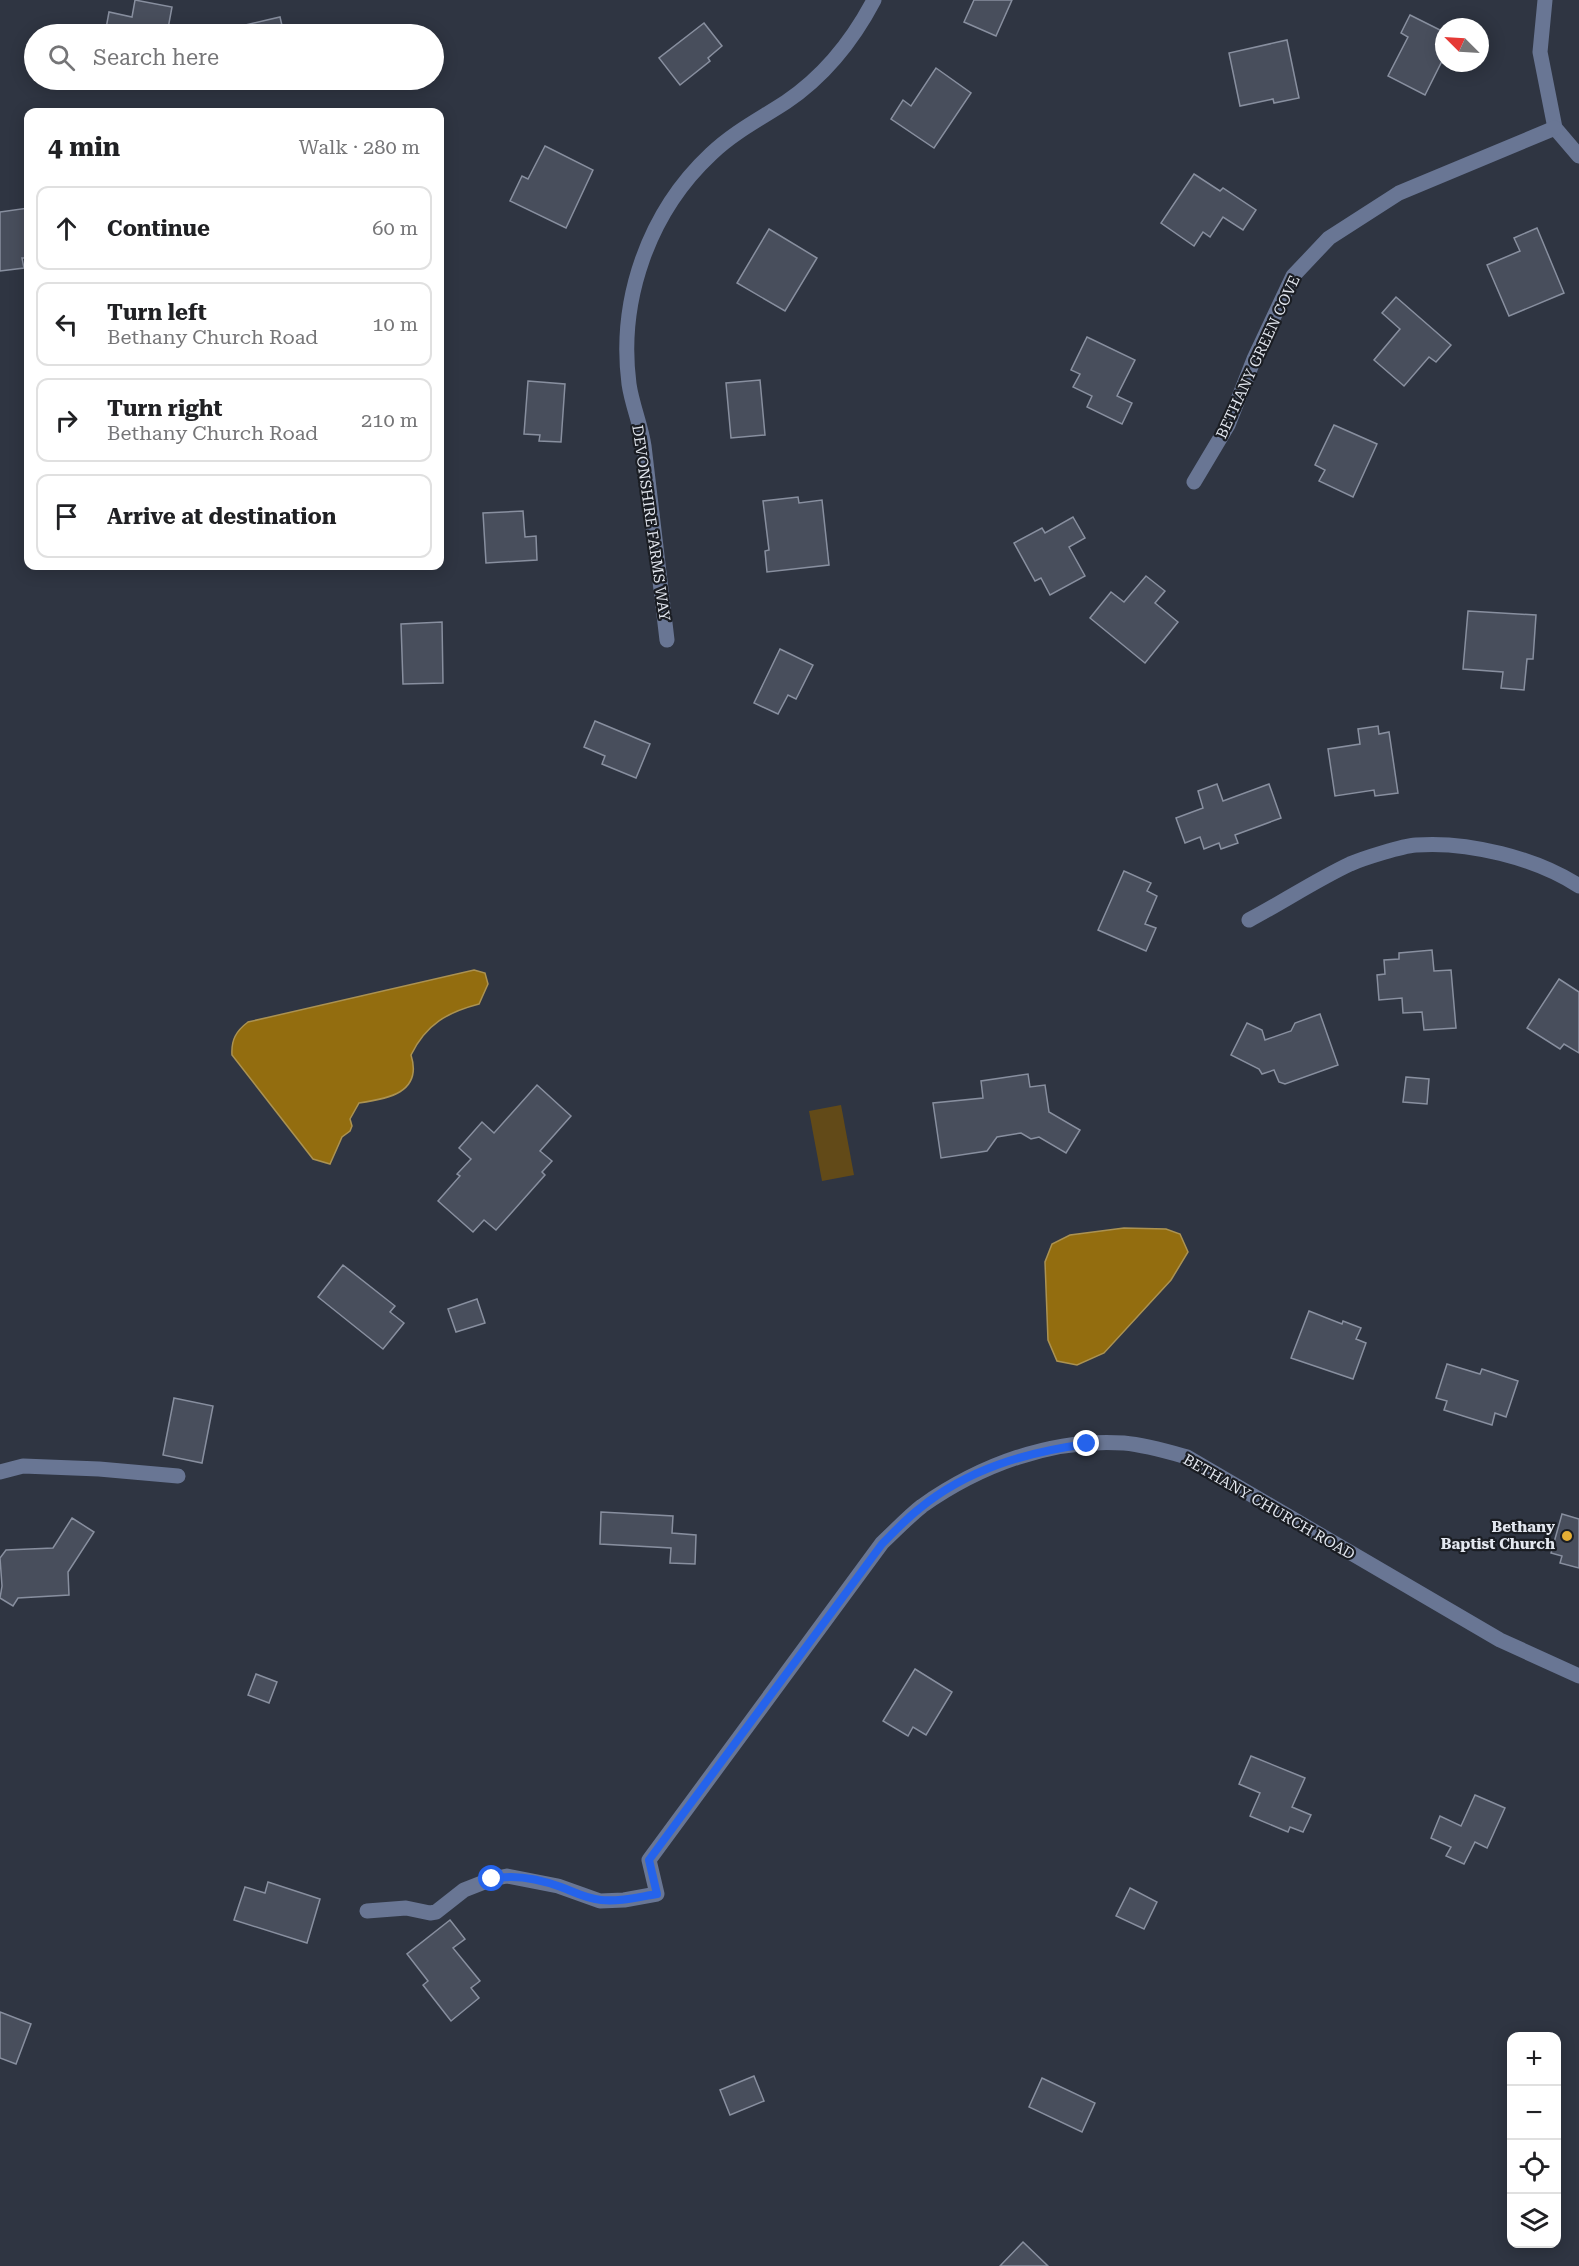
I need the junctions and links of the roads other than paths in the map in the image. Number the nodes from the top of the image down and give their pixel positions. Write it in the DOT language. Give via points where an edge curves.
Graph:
graph roads {
  1 [pos="874,0"];
  2 [pos="1545,0"];
  3 [pos="1555,128"];
  4 [pos="1579,156"];
  5 [pos="1194,482"];
  6 [pos="667,640"];
  7 [pos="1579,886"];
  8 [pos="1249,920"];
  9 [pos="0,1472"];
  10 [pos="178,1476"];
  11 [pos="1579,1676"];
  12 [pos="367,1911"];
  1 -- 6 [label="street, DEVONSHIRE FARMS WAY" via="850,39 810,83 736,133 699,165 663,213 639,268 628,326 629,386 644,442"];
  2 -- 3 [label="street" via="1540,52"];
  3 -- 4 [label="street"];
  3 -- 5 [label="street, BETHANY GREEN COVE" via="1399,193 1329,238 1293,276 1228,424"];
  7 -- 8 [label="street" via="1509,856 1451,846 1414,845 1351,864"];
  9 -- 10 [label="street" via="23,1466"];
  11 -- 12 [label="street, BETHANY CHURCH ROAD" via="1500,1641 1187,1457 1125,1443 1050,1449 1004,1461 961,1481 921,1507 882,1544 649,1860 657,1894 600,1900 558,1886 507,1876 464,1890 436,1912 406,1908"];
}
